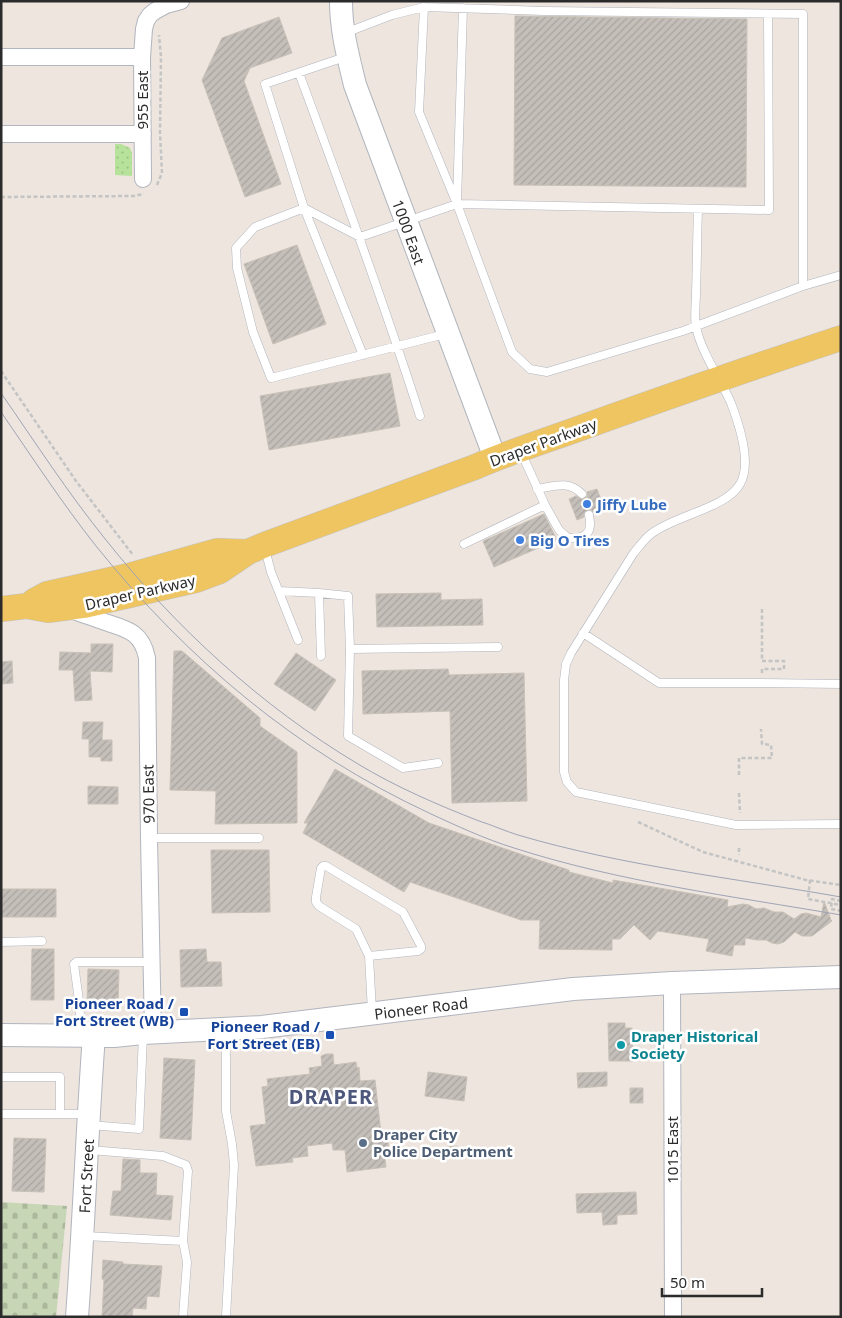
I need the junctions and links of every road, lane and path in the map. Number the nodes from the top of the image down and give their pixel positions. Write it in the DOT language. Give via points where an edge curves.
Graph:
graph roads {
  1 [pos="181,1"];
  2 [pos="341,1"];
  3 [pos="424,7"];
  4 [pos="463,8"];
  5 [pos="768,14"];
  6 [pos="343,34"];
  7 [pos="1,57"];
  8 [pos="142,57"];
  9 [pos="348,57"];
  10 [pos="299,73"];
  11 [pos="1,134"];
  12 [pos="143,134"];
  13 [pos="143,178"];
  14 [pos="457,204"];
  15 [pos="304,208"];
  16 [pos="698,209"];
  17 [pos="406,222"];
  18 [pos="360,237"];
  19 [pos="841,275"];
  20 [pos="803,286"];
  21 [pos="696,326"];
  22 [pos="447,333"];
  23 [pos="841,338"];
  24 [pos="398,346"];
  25 [pos="363,355"];
  26 [pos="1,371"];
  27 [pos="718,378"];
  28 [pos="420,416"];
  29 [pos="520,450"];
  30 [pos="495,458"];
  31 [pos="537,489"];
  32 [pos="582,494"];
  33 [pos="545,506"];
  34 [pos="589,515"];
  35 [pos="464,544"];
  36 [pos="256,548"];
  37 [pos="136,560"];
  38 [pos="279,591"];
  39 [pos="319,593"];
  40 [pos="26,606"];
  41 [pos="64,608"];
  42 [pos="1,609"];
  43 [pos="762,609"];
  44 [pos="583,633"];
  45 [pos="298,640"];
  46 [pos="498,647"];
  47 [pos="350,649"];
  48 [pos="321,656"];
  49 [pos="762,674"];
  50 [pos="841,684"];
  51 [pos="761,729"];
  52 [pos="438,763"];
  53 [pos="739,775"];
  54 [pos="739,793"];
  55 [pos="740,813"];
  56 [pos="638,822"];
  57 [pos="841,824"];
  58 [pos="149,838"];
  59 [pos="259,838"];
  60 [pos="740,848"];
  61 [pos="740,855"];
  62 [pos="810,880"];
  63 [pos="841,885"];
  64 [pos="841,900"];
  65 [pos="832,904"];
  66 [pos="841,905"];
  67 [pos="841,911"];
  68 [pos="42,941"];
  69 [pos="1,942"];
  70 [pos="369,956"];
  71 [pos="152,962"];
  72 [pos="841,977"];
  73 [pos="672,983"];
  74 [pos="372,1014"];
  75 [pos="225,1029"];
  76 [pos="148,1033"];
  77 [pos="1,1034"];
  78 [pos="87,1035"];
  79 [pos="1,1077"];
  80 [pos="1,1114"];
  81 [pos="60,1114"];
  82 [pos="88,1120"];
  83 [pos="87,1150"];
  84 [pos="83,1236"];
  85 [pos="183,1241"];
  86 [pos="77,1317"];
  87 [pos="183,1317"];
  88 [pos="226,1317"];
  89 [pos="673,1317"];
  1 -- 8 [label="street, 955 East" via="160,7 150,15 146,21"];
  2 -- 6 [label="street, 1000 East"];
  3 -- 4 [label="lane"];
  3 -- 6 [label="lane" via="392,15"];
  3 -- 14 [label="lane" via="419,112"];
  4 -- 5 [label="lane"];
  4 -- 14 [label="lane"];
  5 -- 16 [label="lane" via="769,210"];
  5 -- 20 [label="lane" via="803,14"];
  6 -- 9 [label="street, 1000 East"];
  7 -- 8 [label="street"];
  8 -- 12 [label="street, 955 East"];
  9 -- 10 [label="lane"];
  9 -- 17 [label="street, 1000 East" via="355,85"];
  10 -- 15 [label="lane" via="265,84"];
  10 -- 18 [label="lane"];
  11 -- 12 [label="street"];
  12 -- 13 [label="street, 955 East"];
  14 -- 16 [label="lane"];
  14 -- 17 [label="lane"];
  14 -- 21 [label="lane" via="512,352 530,369 547,372"];
  15 -- 18 [label="lane"];
  15 -- 25 [label="lane"];
  15 -- 25 [label="lane" via="255,227 236,248 237,268 253,332 271,378"];
  16 -- 21 [label="lane"];
  17 -- 18 [label="lane"];
  17 -- 22 [label="street, 1000 East"];
  18 -- 24 [label="lane"];
  19 -- 20 [label="lane"];
  20 -- 21 [label="lane"];
  21 -- 27 [label="lane"];
  22 -- 24 [label="lane"];
  22 -- 30 [label="street, 1000 East"];
  23 -- 27 [label="main road, Draper Parkway"];
  24 -- 25 [label="lane"];
  24 -- 28 [label="lane"];
  26 -- 37 [label="path" via="76,481"];
  27 -- 29 [label="main road, Draper Parkway"];
  27 -- 44 [label="lane" via="731,403 743,444 744,473 740,485 721,501 651,533 633,554"];
  29 -- 30 [label="main road, Draper Parkway"];
  29 -- 31 [label="lane"];
  30 -- 36 [label="main road, Draper Parkway"];
  31 -- 32 [label="lane" via="562,485 576,487"];
  31 -- 33 [label="lane"];
  33 -- 34 [label="lane" via="559,530 568,538 578,539 588,534 591,526"];
  33 -- 35 [label="lane"];
  36 -- 38 [label="lane"];
  36 -- 40 [label="main road, Draper Parkway" via="217,551 47,594"];
  36 -- 41 [label="main road, Draper Parkway" via="220,571 196,580"];
  38 -- 39 [label="lane"];
  38 -- 45 [label="lane"];
  39 -- 47 [label="lane" via="348,596"];
  39 -- 48 [label="lane"];
  40 -- 41 [label="main road, Draper Parkway" via="48,610"];
  40 -- 42 [label="main road, Draper Parkway"];
  41 -- 58 [label="street, 970 East" via="127,629 143,645 147,658"];
  43 -- 49 [label="path" via="762,661 784,661 784,669 762,669"];
  44 -- 50 [label="lane" via="659,683"];
  44 -- 57 [label="lane" via="566,664 564,680 564,772 567,782 576,792 736,825"];
  46 -- 47 [label="lane"];
  47 -- 52 [label="lane" via="348,736 403,768"];
  51 -- 53 [label="path" via="762,744 771,745 772,758 739,758"];
  54 -- 55 [label="path"];
  56 -- 62 [label="path" via="703,852"];
  58 -- 59 [label="lane"];
  58 -- 71 [label="street, 970 East"];
  60 -- 61 [label="path"];
  62 -- 63 [label="path"];
  62 -- 65 [label="path" via="808,899"];
  64 -- 65 [label="path" via="832,899"];
  65 -- 66 [label="path"];
  65 -- 67 [label="path" via="831,909"];
  68 -- 69 [label="lane"];
  70 -- 70 [label="lane" via="418,951 421,946 403,912 323,866 316,902 356,929"];
  70 -- 74 [label="lane"];
  71 -- 76 [label="street, 970 East"];
  71 -- 78 [label="lane" via="74,964"];
  72 -- 73 [label="street, Pioneer Road"];
  73 -- 74 [label="street, Pioneer Road" via="573,989"];
  73 -- 89 [label="street, 1015 East"];
  74 -- 75 [label="street, Pioneer Road"];
  75 -- 76 [label="street, Pioneer Road"];
  75 -- 88 [label="lane" via="226,1106 234,1165"];
  76 -- 78 [label="street, Pioneer Road"];
  76 -- 82 [label="lane" via="139,1129"];
  77 -- 78 [label="street, Pioneer Road"];
  78 -- 82 [label="street, Fort Street"];
  79 -- 81 [label="lane" via="60,1077"];
  80 -- 81 [label="lane"];
  81 -- 82 [label="lane"];
  82 -- 83 [label="street, Fort Street"];
  83 -- 84 [label="street, Fort Street"];
  83 -- 85 [label="lane" via="163,1156 186,1165"];
  84 -- 85 [label="lane"];
  84 -- 86 [label="street, Fort Street"];
  85 -- 87 [label="lane" via="186,1262"];
}
